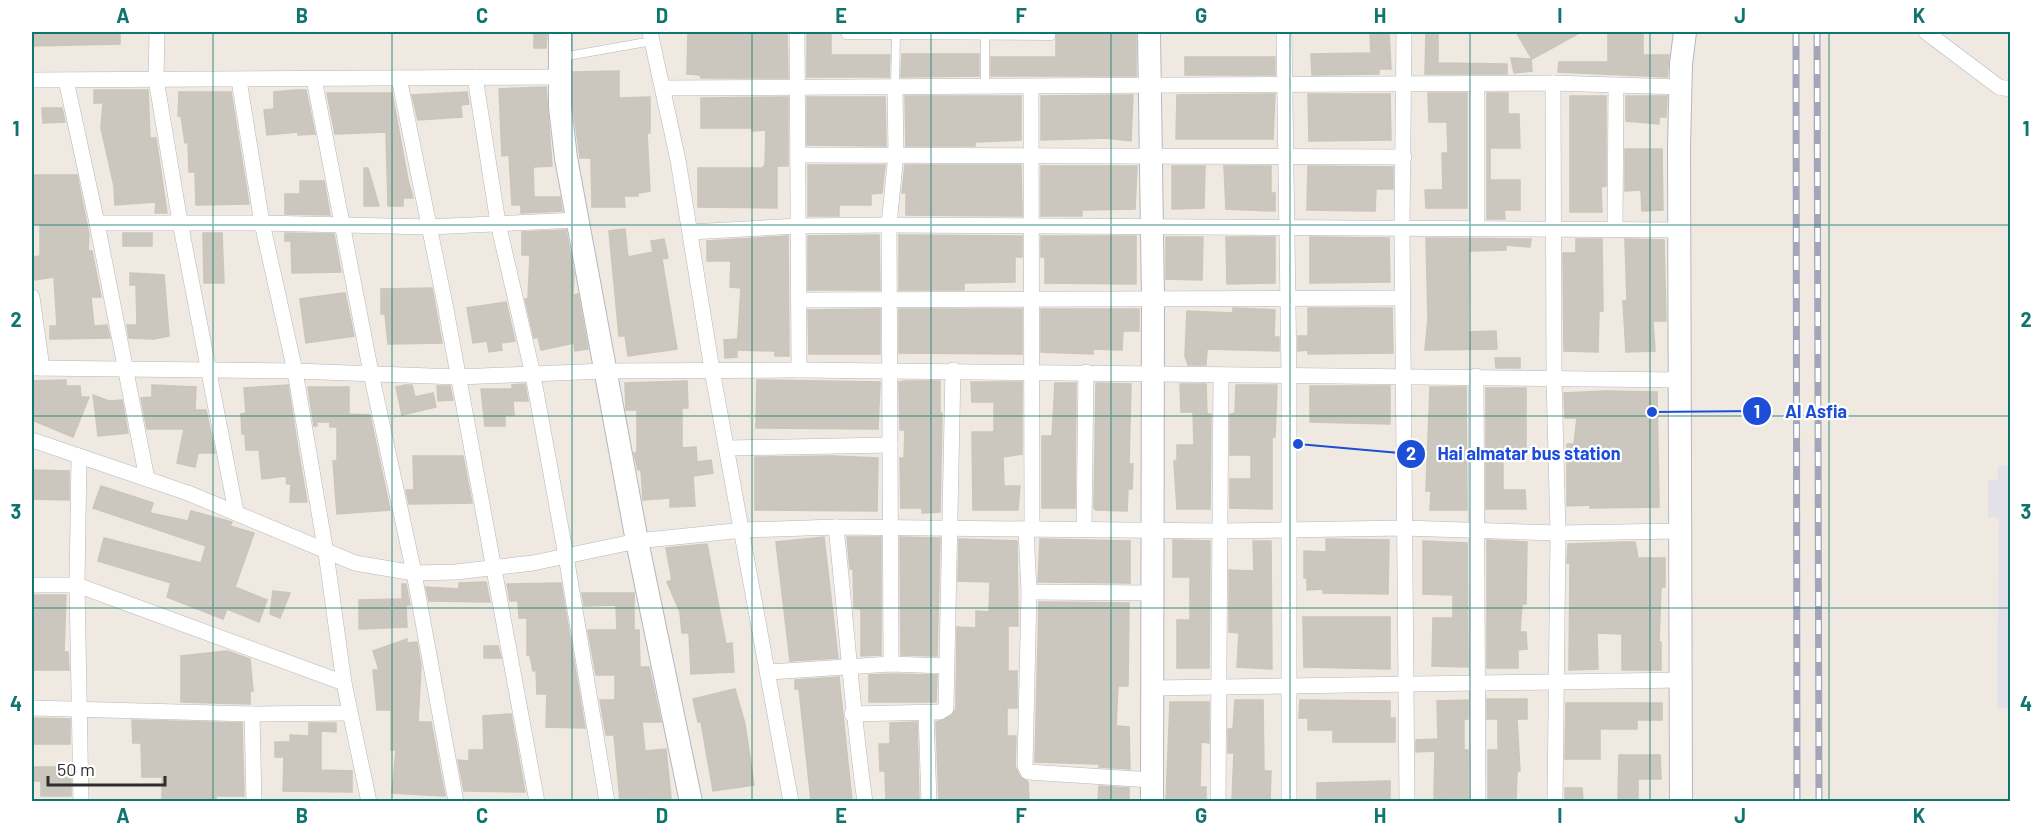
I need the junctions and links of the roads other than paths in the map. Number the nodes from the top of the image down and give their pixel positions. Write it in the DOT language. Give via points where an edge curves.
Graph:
graph roads {
  1 [pos="157,32"];
  2 [pos="560,32"];
  3 [pos="796,32"];
  4 [pos="1149,32"];
  5 [pos="1284,32"];
  6 [pos="1404,32"];
  7 [pos="1685,32"];
  8 [pos="1926,32"];
  9 [pos="846,35"];
  10 [pos="896,35"];
  11 [pos="651,36"];
  12 [pos="985,36"];
  13 [pos="1051,36"];
  14 [pos="559,68"];
  15 [pos="475,77"];
  16 [pos="399,78"];
  17 [pos="156,79"];
  18 [pos="314,79"];
  19 [pos="32,80"];
  20 [pos="66,80"];
  21 [pos="239,80"];
  22 [pos="1553,83"];
  23 [pos="1405,84"];
  24 [pos="1477,84"];
  25 [pos="1616,85"];
  26 [pos="1285,86"];
  27 [pos="895,87"];
  28 [pos="985,87"];
  29 [pos="1031,87"];
  30 [pos="1149,87"];
  31 [pos="1680,87"];
  32 [pos="664,88"];
  33 [pos="796,88"];
  34 [pos="2010,89"];
  35 [pos="896,154"];
  36 [pos="799,155"];
  37 [pos="1030,155"];
  38 [pos="1285,155"];
  39 [pos="1149,156"];
  40 [pos="1404,157"];
  41 [pos="577,220"];
  42 [pos="180,222"];
  43 [pos="97,223"];
  44 [pos="262,223"];
  45 [pos="498,223"];
  46 [pos="889,225"];
  47 [pos="344,226"];
  48 [pos="798,226"];
  49 [pos="1030,226"];
  50 [pos="1150,226"];
  51 [pos="1287,226"];
  52 [pos="429,227"];
  53 [pos="1402,228"];
  54 [pos="1477,229"];
  55 [pos="1553,230"];
  56 [pos="1615,230"];
  57 [pos="1680,230"];
  58 [pos="690,232"];
  59 [pos="32,297"];
  60 [pos="1402,298"];
  61 [pos="890,299"];
  62 [pos="1031,299"];
  63 [pos="1153,299"];
  64 [pos="799,300"];
  65 [pos="1288,300"];
  66 [pos="37,368"];
  67 [pos="127,369"];
  68 [pos="208,370"];
  69 [pos="712,370"];
  70 [pos="799,370"];
  71 [pos="890,370"];
  72 [pos="953,370"];
  73 [pos="295,371"];
  74 [pos="605,371"];
  75 [pos="1032,371"];
  76 [pos="1086,372"];
  77 [pos="371,373"];
  78 [pos="1153,374"];
  79 [pos="532,375"];
  80 [pos="1221,375"];
  81 [pos="1290,375"];
  82 [pos="1403,375"];
  83 [pos="1476,376"];
  84 [pos="458,377"];
  85 [pos="1554,378"];
  86 [pos="1680,380"];
  87 [pos="32,440"];
  88 [pos="890,445"];
  89 [pos="729,448"];
  90 [pos="79,456"];
  91 [pos="147,479"];
  92 [pos="236,512"];
  93 [pos="890,526"];
  94 [pos="949,526"];
  95 [pos="836,527"];
  96 [pos="1029,528"];
  97 [pos="1403,528"];
  98 [pos="1084,529"];
  99 [pos="744,530"];
  100 [pos="1153,530"];
  101 [pos="1475,530"];
  102 [pos="1220,531"];
  103 [pos="1287,531"];
  104 [pos="1680,531"];
  105 [pos="1558,534"];
  106 [pos="637,541"];
  107 [pos="326,553"];
  108 [pos="566,556"];
  109 [pos="494,568"];
  110 [pos="414,573"];
  111 [pos="32,585"];
  112 [pos="77,585"];
  113 [pos="1029,592"];
  114 [pos="1153,593"];
  115 [pos="891,664"];
  116 [pos="851,666"];
  117 [pos="946,666"];
  118 [pos="769,672"];
  119 [pos="1681,680"];
  120 [pos="1555,682"];
  121 [pos="344,683"];
  122 [pos="1476,684"];
  123 [pos="1405,685"];
  124 [pos="1289,686"];
  125 [pos="1153,688"];
  126 [pos="1219,688"];
  127 [pos="32,708"];
  128 [pos="81,709"];
  129 [pos="349,713"];
  130 [pos="926,713"];
  131 [pos="252,714"];
  132 [pos="852,714"];
  133 [pos="1152,791"];
  134 [pos="81,801"];
  135 [pos="254,801"];
  136 [pos="369,801"];
  137 [pos="456,801"];
  138 [pos="537,801"];
  139 [pos="607,801"];
  140 [pos="691,801"];
  141 [pos="791,801"];
  142 [pos="865,801"];
  143 [pos="929,801"];
  144 [pos="1218,801"];
  145 [pos="1289,801"];
  146 [pos="1407,801"];
  147 [pos="1478,801"];
  148 [pos="1555,801"];
  149 [pos="1681,801"];
  1 -- 17 [label="street"];
  2 -- 14 [label="main road"];
  3 -- 33 [label="street"];
  4 -- 30 [label="main road"];
  5 -- 26 [label="street"];
  6 -- 23 [label="street"];
  7 -- 31 [label="main road"];
  8 -- 34 [label="street" via="1999,87"];
  9 -- 10 [label="lane"];
  10 -- 12 [label="lane"];
  10 -- 27 [label="lane"];
  11 -- 14 [label="lane"];
  11 -- 32 [label="street"];
  12 -- 13 [label="lane"];
  12 -- 28 [label="lane"];
  14 -- 15 [label="street"];
  14 -- 41 [label="main road" via="563,141"];
  15 -- 16 [label="street"];
  15 -- 45 [label="street"];
  16 -- 18 [label="street"];
  16 -- 52 [label="street"];
  17 -- 20 [label="street"];
  17 -- 21 [label="street"];
  17 -- 42 [label="street"];
  18 -- 21 [label="street"];
  18 -- 47 [label="street"];
  19 -- 20 [label="street"];
  20 -- 43 [label="street"];
  21 -- 44 [label="street"];
  22 -- 24 [label="street"];
  22 -- 25 [label="street"];
  22 -- 55 [label="street"];
  23 -- 24 [label="street"];
  23 -- 26 [label="street"];
  23 -- 40 [label="street"];
  24 -- 54 [label="street"];
  25 -- 31 [label="street"];
  25 -- 56 [label="street"];
  26 -- 30 [label="street"];
  26 -- 38 [label="street"];
  27 -- 28 [label="street"];
  27 -- 33 [label="street"];
  27 -- 35 [label="street"];
  28 -- 29 [label="street"];
  29 -- 30 [label="street"];
  29 -- 37 [label="street"];
  30 -- 39 [label="main road"];
  31 -- 57 [label="main road"];
  32 -- 33 [label="street"];
  32 -- 58 [label="street"];
  33 -- 36 [label="street"];
  35 -- 36 [label="street"];
  35 -- 37 [label="street"];
  35 -- 46 [label="street"];
  36 -- 48 [label="street"];
  37 -- 39 [label="street"];
  37 -- 49 [label="street"];
  38 -- 39 [label="street"];
  38 -- 40 [label="street"];
  38 -- 51 [label="street"];
  39 -- 50 [label="main road"];
  40 -- 53 [label="street"];
  41 -- 45 [label="street"];
  41 -- 74 [label="main road"];
  42 -- 43 [label="street"];
  42 -- 44 [label="street"];
  42 -- 68 [label="street"];
  43 -- 67 [label="street"];
  44 -- 47 [label="street"];
  44 -- 73 [label="street"];
  45 -- 52 [label="street"];
  45 -- 79 [label="street"];
  46 -- 48 [label="street"];
  46 -- 49 [label="street"];
  46 -- 61 [label="street"];
  47 -- 52 [label="street"];
  47 -- 77 [label="street"];
  48 -- 58 [label="street"];
  48 -- 64 [label="street"];
  49 -- 50 [label="street"];
  49 -- 62 [label="street"];
  50 -- 51 [label="street"];
  50 -- 63 [label="main road"];
  51 -- 53 [label="street"];
  51 -- 65 [label="street"];
  52 -- 84 [label="street"];
  53 -- 54 [label="street"];
  53 -- 60 [label="street"];
  54 -- 55 [label="street"];
  55 -- 56 [label="street"];
  55 -- 85 [label="street"];
  56 -- 57 [label="street"];
  57 -- 86 [label="main road"];
  58 -- 69 [label="street"];
  59 -- 66 [label="street"];
  60 -- 65 [label="street"];
  60 -- 82 [label="street"];
  61 -- 62 [label="street"];
  61 -- 64 [label="street"];
  61 -- 71 [label="street"];
  62 -- 63 [label="street"];
  62 -- 75 [label="street"];
  63 -- 65 [label="street"];
  63 -- 78 [label="main road"];
  64 -- 70 [label="street"];
  65 -- 81 [label="street"];
  66 -- 67 [label="street"];
  67 -- 68 [label="street"];
  67 -- 91 [label="street"];
  68 -- 73 [label="street"];
  68 -- 92 [label="street"];
  69 -- 70 [label="street"];
  69 -- 74 [label="street"];
  69 -- 89 [label="street"];
  70 -- 71 [label="street"];
  71 -- 72 [label="street"];
  71 -- 88 [label="street"];
  72 -- 75 [label="street"];
  72 -- 94 [label="street"];
  73 -- 77 [label="street"];
  73 -- 107 [label="street"];
  74 -- 79 [label="street"];
  74 -- 106 [label="main road"];
  75 -- 76 [label="street"];
  75 -- 96 [label="street"];
  76 -- 78 [label="street"];
  76 -- 98 [label="street"];
  77 -- 84 [label="street"];
  77 -- 110 [label="street"];
  78 -- 80 [label="street"];
  78 -- 100 [label="main road"];
  79 -- 84 [label="street"];
  79 -- 108 [label="street"];
  80 -- 81 [label="street"];
  80 -- 102 [label="street"];
  81 -- 82 [label="street"];
  81 -- 103 [label="street"];
  82 -- 83 [label="street"];
  82 -- 97 [label="street"];
  83 -- 85 [label="street"];
  83 -- 101 [label="street"];
  84 -- 109 [label="street"];
  85 -- 86 [label="street"];
  85 -- 105 [label="street"];
  86 -- 104 [label="main road"];
  87 -- 90 [label="street"];
  88 -- 89 [label="street"];
  88 -- 93 [label="street"];
  89 -- 99 [label="street"];
  90 -- 91 [label="street"];
  90 -- 112 [label="street"];
  91 -- 92 [label="street"];
  92 -- 107 [label="street"];
  93 -- 94 [label="street"];
  93 -- 95 [label="street"];
  93 -- 115 [label="street"];
  94 -- 96 [label="street"];
  94 -- 117 [label="street"];
  95 -- 99 [label="street"];
  95 -- 116 [label="street"];
  96 -- 98 [label="street"];
  96 -- 113 [label="street"];
  97 -- 101 [label="street"];
  97 -- 103 [label="street"];
  97 -- 123 [label="street"];
  98 -- 100 [label="street"];
  99 -- 106 [label="street"];
  99 -- 118 [label="street"];
  100 -- 102 [label="street"];
  100 -- 114 [label="main road"];
  101 -- 105 [label="street"];
  101 -- 122 [label="street"];
  102 -- 103 [label="street"];
  102 -- 126 [label="street"];
  103 -- 124 [label="street"];
  104 -- 105 [label="street"];
  104 -- 119 [label="main road"];
  105 -- 120 [label="street"];
  106 -- 108 [label="street"];
  106 -- 140 [label="main road"];
  107 -- 110 [label="street" via="355,563"];
  107 -- 121 [label="street"];
  108 -- 109 [label="street"];
  108 -- 139 [label="street"];
  109 -- 110 [label="street"];
  109 -- 138 [label="street"];
  110 -- 137 [label="street"];
  111 -- 112 [label="street"];
  112 -- 121 [label="street"];
  112 -- 128 [label="street"];
  113 -- 114 [label="street"];
  113 -- 133 [label="street" via="1025,766 1028,772"];
  114 -- 125 [label="main road"];
  115 -- 116 [label="street"];
  115 -- 117 [label="street"];
  116 -- 118 [label="street"];
  116 -- 132 [label="street"];
  117 -- 130 [label="street" via="946,708"];
  118 -- 141 [label="street"];
  119 -- 120 [label="street"];
  119 -- 149 [label="main road"];
  120 -- 122 [label="street"];
  120 -- 148 [label="street"];
  121 -- 129 [label="street"];
  122 -- 123 [label="street"];
  122 -- 147 [label="street"];
  123 -- 124 [label="street"];
  123 -- 146 [label="street"];
  124 -- 126 [label="street"];
  124 -- 145 [label="street"];
  125 -- 126 [label="street"];
  125 -- 133 [label="main road"];
  126 -- 144 [label="street"];
  127 -- 128 [label="street"];
  128 -- 131 [label="street"];
  128 -- 134 [label="street"];
  129 -- 131 [label="street"];
  129 -- 136 [label="street"];
  130 -- 132 [label="street"];
  130 -- 143 [label="street"];
  131 -- 135 [label="street"];
  132 -- 142 [label="street"];
}
